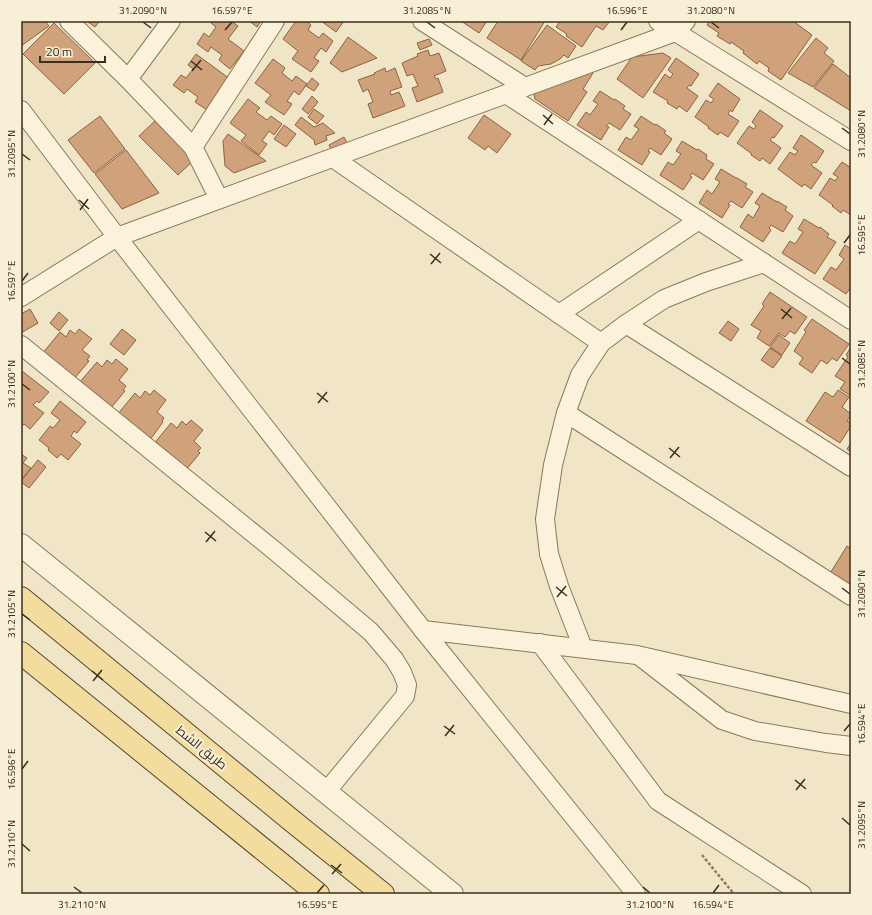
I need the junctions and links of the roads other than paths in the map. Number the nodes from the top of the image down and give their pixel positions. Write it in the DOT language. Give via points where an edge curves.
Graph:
graph roads {
  1 [pos="69,21"];
  2 [pos="171,21"];
  3 [pos="275,21"];
  4 [pos="422,21"];
  5 [pos="658,21"];
  6 [pos="680,26"];
  7 [pos="128,79"];
  8 [pos="525,87"];
  9 [pos="506,94"];
  10 [pos="21,110"];
  11 [pos="851,141"];
  12 [pos="193,146"];
  13 [pos="333,158"];
  14 [pos="219,199"];
  15 [pos="699,220"];
  16 [pos="117,237"];
  17 [pos="764,263"];
  18 [pos="21,297"];
  19 [pos="560,314"];
  20 [pos="851,320"];
  21 [pos="626,324"];
  22 [pos="601,343"];
  23 [pos="21,345"];
  24 [pos="566,413"];
  25 [pos="851,467"];
  26 [pos="21,545"];
  27 [pos="851,596"];
  28 [pos="21,598"];
  29 [pos="423,630"];
  30 [pos="540,643"];
  31 [pos="583,648"];
  32 [pos="21,653"];
  33 [pos="637,655"];
  34 [pos="851,704"];
  35 [pos="851,746"];
  36 [pos="326,792"];
  37 [pos="318,894"];
  38 [pos="384,894"];
  39 [pos="452,894"];
  40 [pos="636,894"];
  41 [pos="802,894"];
  1 -- 7 [label="street"];
  2 -- 7 [label="street"];
  3 -- 12 [label="street"];
  4 -- 8 [label="street"];
  5 -- 6 [label="street"];
  6 -- 8 [label="street"];
  6 -- 11 [label="street"];
  7 -- 12 [label="street"];
  8 -- 9 [label="street"];
  9 -- 13 [label="street"];
  9 -- 15 [label="street"];
  10 -- 16 [label="street"];
  12 -- 14 [label="street"];
  13 -- 14 [label="street"];
  13 -- 19 [label="street"];
  14 -- 16 [label="street"];
  15 -- 17 [label="street"];
  15 -- 19 [label="street"];
  16 -- 18 [label="street"];
  16 -- 29 [label="street"];
  17 -- 20 [label="street"];
  17 -- 21 [label="street" via="664,299"];
  19 -- 22 [label="street"];
  21 -- 22 [label="street"];
  21 -- 25 [label="street"];
  22 -- 24 [label="street" via="580,375"];
  23 -- 36 [label="street" via="287,561 371,632 394,659 407,686 405,696"];
  24 -- 27 [label="street"];
  24 -- 31 [label="street" via="553,465 545,519 549,554"];
  26 -- 36 [label="street"];
  28 -- 38 [label="main road, طريق الشط"];
  29 -- 30 [label="street"];
  29 -- 40 [label="street"];
  30 -- 31 [label="street"];
  30 -- 41 [label="street" via="658,801"];
  31 -- 33 [label="street"];
  32 -- 37 [label="main road"];
  33 -- 34 [label="street"];
  33 -- 35 [label="street" via="722,720 755,731"];
  36 -- 39 [label="street"];
}
